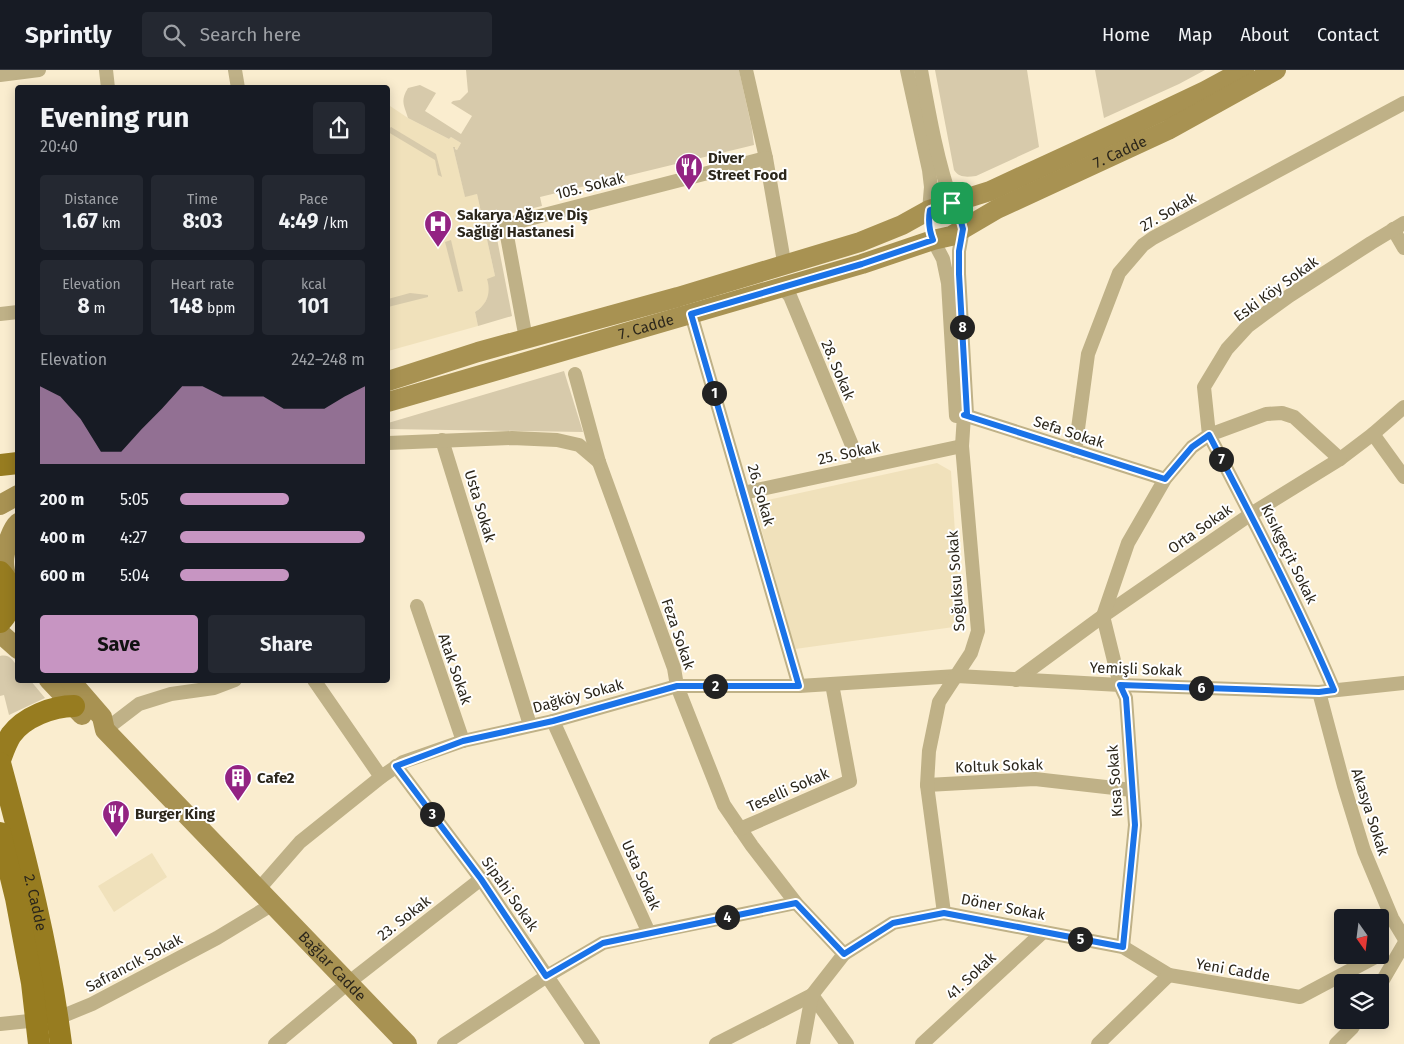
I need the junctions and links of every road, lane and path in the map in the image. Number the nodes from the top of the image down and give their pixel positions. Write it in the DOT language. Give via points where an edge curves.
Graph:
graph roads {
  1 [pos="39,70"];
  2 [pos="106,70"];
  3 [pos="236,70"];
  4 [pos="746,70"];
  5 [pos="907,70"];
  6 [pos="921,70"];
  7 [pos="1244,70"];
  8 [pos="1276,70"];
  9 [pos="0,75"];
  10 [pos="108,85"];
  11 [pos="238,85"];
  12 [pos="1404,103"];
  13 [pos="766,158"];
  14 [pos="952,203"];
  15 [pos="930,210"];
  16 [pos="1399,226"];
  17 [pos="963,229"];
  18 [pos="933,240"];
  19 [pos="1404,248"];
  20 [pos="785,264"];
  21 [pos="782,287"];
  22 [pos="15,312"];
  23 [pos="0,314"];
  24 [pos="691,314"];
  25 [pos="526,339"];
  26 [pos="575,374"];
  27 [pos="390,380"];
  28 [pos="390,401"];
  29 [pos="1404,407"];
  30 [pos="964,415"];
  31 [pos="1373,434"];
  32 [pos="1209,435"];
  33 [pos="442,440"];
  34 [pos="390,443"];
  35 [pos="962,446"];
  36 [pos="1075,451"];
  37 [pos="1340,459"];
  38 [pos="599,462"];
  39 [pos="15,463"];
  40 [pos="0,465"];
  41 [pos="861,467"];
  42 [pos="1404,477"];
  43 [pos="1165,479"];
  44 [pos="743,493"];
  45 [pos="15,497"];
  46 [pos="0,505"];
  47 [pos="1251,514"];
  48 [pos="15,525"];
  49 [pos="9,592"];
  50 [pos="417,606"];
  51 [pos="1103,616"];
  52 [pos="0,622"];
  53 [pos="0,633"];
  54 [pos="15,646"];
  55 [pos="957,676"];
  56 [pos="1016,680"];
  57 [pos="52,683"];
  58 [pos="73,683"];
  59 [pos="227,683"];
  60 [pos="316,683"];
  61 [pos="1404,683"];
  62 [pos="832,684"];
  63 [pos="196,685"];
  64 [pos="1120,685"];
  65 [pos="677,686"];
  66 [pos="799,686"];
  67 [pos="1334,690"];
  68 [pos="1319,692"];
  69 [pos="74,706"];
  70 [pos="553,721"];
  71 [pos="530,725"];
  72 [pos="106,730"];
  73 [pos="463,741"];
  74 [pos="0,762"];
  75 [pos="396,766"];
  76 [pos="381,777"];
  77 [pos="927,785"];
  78 [pos="1132,790"];
  79 [pos="740,829"];
  80 [pos="0,833"];
  81 [pos="481,879"];
  82 [pos="259,889"];
  83 [pos="796,903"];
  84 [pos="273,904"];
  85 [pos="944,913"];
  86 [pos="1043,932"];
  87 [pos="649,933"];
  88 [pos="1404,938"];
  89 [pos="1404,943"];
  90 [pos="1123,947"];
  91 [pos="1389,950"];
  92 [pos="844,954"];
  93 [pos="1363,964"];
  94 [pos="1386,974"];
  95 [pos="1169,975"];
  96 [pos="546,976"];
  97 [pos="348,983"];
  98 [pos="812,995"];
  99 [pos="58,1018"];
  100 [pos="36,1021"];
  101 [pos="0,1024"];
  102 [pos="1351,1029"];
  103 [pos="1102,1043"];
  104 [pos="39,1044"];
  105 [pos="61,1044"];
  106 [pos="275,1044"];
  107 [pos="407,1044"];
  108 [pos="444,1044"];
  109 [pos="593,1044"];
  110 [pos="716,1044"];
  111 [pos="802,1044"];
  112 [pos="847,1044"];
  113 [pos="922,1044"];
  114 [pos="1336,1044"];
  1 -- 9 [label="street"];
  2 -- 10 [label="street"];
  3 -- 11 [label="street"];
  4 -- 13 [label="street"];
  5 -- 15 [label="street" via="929,170"];
  6 -- 14 [label="street" via="938,155"];
  7 -- 14 [label="main road, 7. Cadde" via="1008,183"];
  8 -- 17 [label="main road, 7. Cadde" via="1168,130 998,209"];
  12 -- 36 [label="street, 27. Sokak" via="1143,245 1119,273 1088,354"];
  13 -- 20 [label="street"];
  13 -- 25 [label="street, 105. Sokak" via="505,225"];
  14 -- 15 [label="main road"];
  14 -- 17 [label="main road"];
  15 -- 18 [label="main road" via="928,219"];
  15 -- 20 [label="main road, 7. Cadde" via="860,242"];
  16 -- 19 [label="street"];
  16 -- 32 [label="street, Eski Köy Sokak" via="1289,296 1248,326 1227,349 1204,387"];
  17 -- 18 [label="main road"];
  17 -- 30 [label="street, Soğuksu Sokak" via="959,274 967,414"];
  18 -- 21 [label="main road, 7. Cadde"];
  18 -- 30 [label="street" via="948,283 956,416"];
  20 -- 25 [label="main road, 7. Cadde"];
  21 -- 24 [label="main road, 7. Cadde"];
  21 -- 41 [label="street, 28. Sokak" via="790,296"];
  22 -- 23 [label="street"];
  24 -- 28 [label="main road, 7. Cadde"];
  24 -- 44 [label="street, 26. Sokak"];
  25 -- 27 [label="main road, 7. Cadde"];
  26 -- 38 [label="street, Feza Sokak"];
  29 -- 31 [label="street, Orta Sokak"];
  30 -- 35 [label="street, Soğuksu Sokak"];
  30 -- 36 [label="street, Sefa Sokak"];
  31 -- 37 [label="street, Orta Sokak"];
  31 -- 42 [label="street"];
  32 -- 37 [label="street" via="1266,414 1282,413 1294,417"];
  32 -- 43 [label="street" via="1192,447"];
  32 -- 47 [label="street, Kısıkgeçit Sokak"];
  33 -- 34 [label="street"];
  33 -- 38 [label="street" via="557,440 578,445"];
  33 -- 71 [label="street, Usta Sokak"];
  35 -- 41 [label="street, 25. Sokak"];
  35 -- 55 [label="street, Soğuksu Sokak" via="978,631 971,653"];
  36 -- 43 [label="street, Sefa Sokak"];
  37 -- 47 [label="street, Orta Sokak"];
  38 -- 65 [label="street, Feza Sokak" via="674,668"];
  39 -- 40 [label="main road"];
  41 -- 44 [label="street, 25. Sokak"];
  43 -- 51 [label="street" via="1128,543"];
  44 -- 66 [label="street, 26. Sokak"];
  45 -- 46 [label="main road"];
  47 -- 51 [label="street, Orta Sokak"];
  47 -- 67 [label="street, Kısıkgeçit Sokak"];
  48 -- 49 [label="main road" via="4,561"];
  49 -- 52 [label="main road" via="7,613"];
  50 -- 73 [label="street, Atak Sokak"];
  51 -- 56 [label="street, Orta Sokak"];
  51 -- 64 [label="street, Kısa Sokak"];
  53 -- 54 [label="main road"];
  55 -- 56 [label="street, Yemişli Sokak"];
  55 -- 62 [label="street, Dağköy Sokak"];
  55 -- 77 [label="street, Soğuksu Sokak" via="939,702 929,751"];
  56 -- 64 [label="street, Yemişli Sokak"];
  57 -- 69 [label="main road"];
  58 -- 72 [label="main road" via="102,717"];
  59 -- 63 [label="street" via="214,688"];
  60 -- 76 [label="street"];
  61 -- 67 [label="street, Yemişli Sokak"];
  62 -- 66 [label="street, Dağköy Sokak"];
  62 -- 79 [label="street, Teselli Sokak" via="850,781"];
  63 -- 72 [label="street" via="139,704"];
  64 -- 68 [label="street, Yemişli Sokak"];
  64 -- 78 [label="street, Kısa Sokak" via="1126,698"];
  65 -- 66 [label="street, Dağköy Sokak"];
  65 -- 70 [label="street, Dağköy Sokak"];
  65 -- 79 [label="street, Feza Sokak" via="724,805"];
  67 -- 68 [label="street, Yemişli Sokak"];
  68 -- 88 [label="street, Akasya Sokak" via="1364,851 1392,918"];
  69 -- 72 [label="main road" via="95,728"];
  69 -- 74 [label="main road" via="48,710 20,727 12,734"];
  70 -- 71 [label="street, Dağköy Sokak"];
  70 -- 87 [label="street, Usta Sokak"];
  71 -- 73 [label="street, Dağköy Sokak"];
  72 -- 82 [label="main road, Bağlar Cadde"];
  73 -- 75 [label="street, Dağköy Sokak"];
  74 -- 99 [label="main road, 2. Cadde" via="26,859"];
  75 -- 76 [label="street, Dağköy Sokak"];
  75 -- 81 [label="street, Sipahi Sokak"];
  76 -- 82 [label="street, Dağköy Sokak" via="300,842"];
  77 -- 78 [label="street, Koltuk Sokak" via="1035,779"];
  77 -- 85 [label="street, Soğuksu Sokak"];
  78 -- 90 [label="street, Kısa Sokak" via="1135,825"];
  79 -- 83 [label="street, Feza Sokak"];
  80 -- 100 [label="main road, 2. Cadde" via="16,898"];
  81 -- 96 [label="street, Sipahi Sokak"];
  81 -- 97 [label="street, 23. Sokak"];
  82 -- 84 [label="main road, Bağlar Cadde"];
  83 -- 87 [label="street, Usta Sokak"];
  83 -- 92 [label="street, Feza Sokak"];
  84 -- 97 [label="main road, Bağlar Cadde"];
  84 -- 99 [label="street, Safrancık Sokak" via="217,938 92,1004"];
  85 -- 86 [label="street, Döner Sokak"];
  85 -- 92 [label="street, Döner Sokak" via="893,923"];
  86 -- 90 [label="street, Döner Sokak"];
  86 -- 113 [label="street, 41. Sokak"];
  87 -- 96 [label="street" via="603,943"];
  89 -- 91 [label="street, Yeni Cadde"];
  89 -- 94 [label="street"];
  90 -- 95 [label="street, Döner Sokak"];
  92 -- 98 [label="street, Döner Sokak"];
  93 -- 95 [label="street, Yeni Cadde" via="1300,997"];
  95 -- 103 [label="street"];
  96 -- 108 [label="street"];
  96 -- 109 [label="street, Sipahi Sokak"];
  97 -- 106 [label="street, 23. Sokak"];
  97 -- 107 [label="main road, Bağlar Cadde"];
  98 -- 110 [label="street"];
  98 -- 111 [label="street, Döner Sokak"];
  98 -- 112 [label="street"];
  99 -- 100 [label="street, Safrancık Sokak"];
  99 -- 105 [label="main road, 2. Cadde"];
  100 -- 101 [label="street, Safrancık Sokak"];
  100 -- 104 [label="main road, 2. Cadde"];
  102 -- 114 [label="street"];
}
